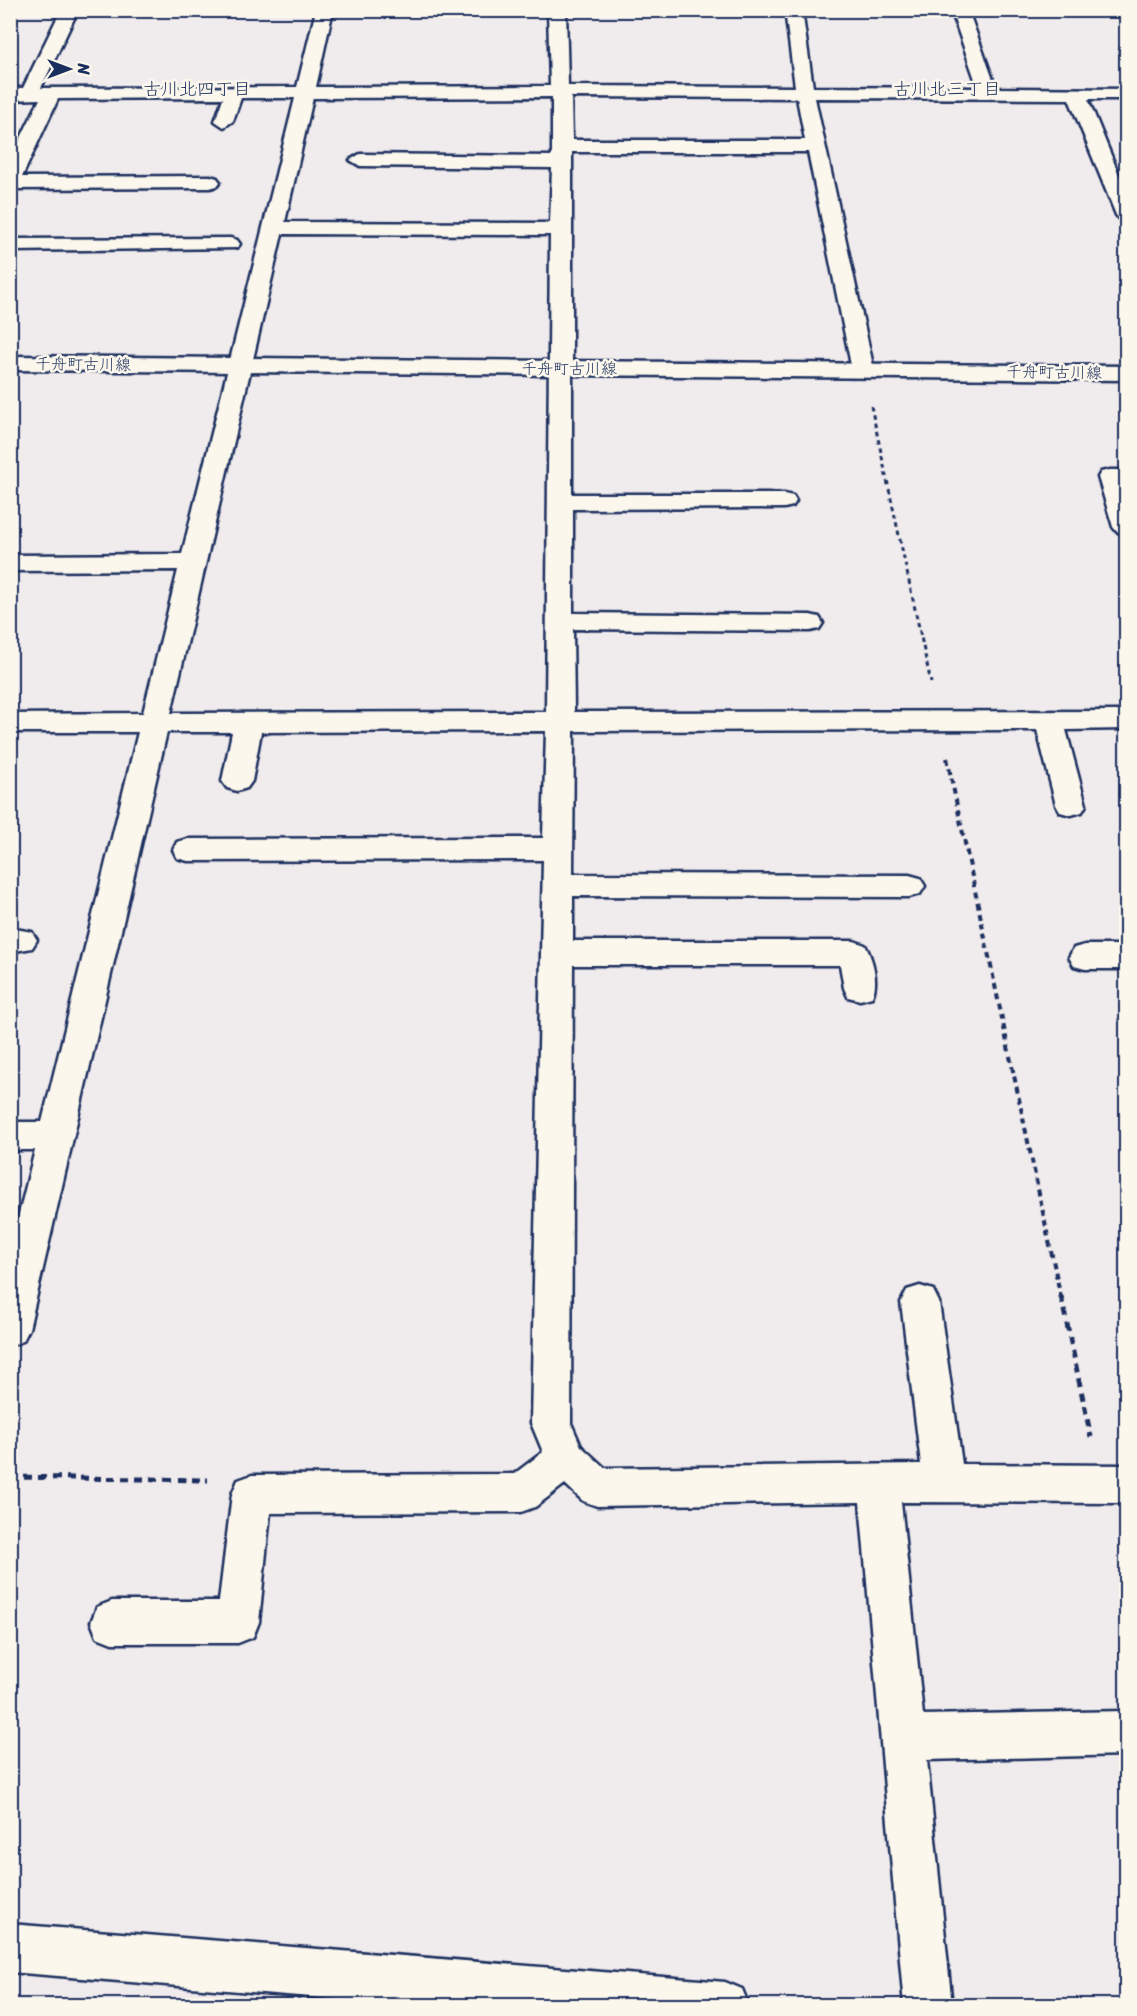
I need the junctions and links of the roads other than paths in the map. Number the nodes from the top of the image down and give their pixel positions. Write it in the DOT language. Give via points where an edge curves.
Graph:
graph roads {
  1 [pos="70,10"];
  2 [pos="325,10"];
  3 [pos="557,10"];
  4 [pos="793,10"];
  5 [pos="959,10"];
  6 [pos="559,91"];
  7 [pos="234,92"];
  8 [pos="304,92"];
  9 [pos="805,92"];
  10 [pos="52,93"];
  11 [pos="989,93"];
  12 [pos="1076,93"];
  13 [pos="10,94"];
  14 [pos="29,94"];
  15 [pos="1126,94"];
  16 [pos="224,121"];
  17 [pos="816,146"];
  18 [pos="563,154"];
  19 [pos="360,160"];
  20 [pos="12,174"];
  21 [pos="210,182"];
  22 [pos="1124,204"];
  23 [pos="272,228"];
  24 [pos="560,229"];
  25 [pos="230,244"];
  26 [pos="10,245"];
  27 [pos="10,363"];
  28 [pos="240,365"];
  29 [pos="560,368"];
  30 [pos="863,370"];
  31 [pos="1126,373"];
  32 [pos="1126,477"];
  33 [pos="784,501"];
  34 [pos="560,502"];
  35 [pos="1126,527"];
  36 [pos="193,562"];
  37 [pos="10,563"];
  38 [pos="560,621"];
  39 [pos="810,623"];
  40 [pos="1049,720"];
  41 [pos="1126,720"];
  42 [pos="10,723"];
  43 [pos="154,723"];
  44 [pos="248,723"];
  45 [pos="560,723"];
  46 [pos="237,781"];
  47 [pos="1071,805"];
  48 [pos="558,849"];
  49 [pos="188,850"];
  50 [pos="557,885"];
  51 [pos="909,886"];
  52 [pos="557,953"];
  53 [pos="1084,957"];
  54 [pos="1126,957"];
  55 [pos="860,988"];
  56 [pos="10,1136"];
  57 [pos="56,1136"];
  58 [pos="920,1302"];
  59 [pos="10,1329"];
  60 [pos="566,1459"];
  61 [pos="879,1483"];
  62 [pos="944,1484"];
  63 [pos="1114,1484"];
  64 [pos="112,1622"];
  65 [pos="1126,1733"];
  66 [pos="903,1738"];
  67 [pos="10,1948"];
  68 [pos="725,2006"];
  69 [pos="928,2006"];
  1 -- 14 [label="street"];
  2 -- 8 [label="street"];
  3 -- 6 [label="street"];
  4 -- 9 [label="street"];
  5 -- 11 [label="street"];
  6 -- 8 [label="street"];
  6 -- 9 [label="street"];
  6 -- 18 [label="street" via="563,104"];
  7 -- 8 [label="street"];
  7 -- 10 [label="street"];
  7 -- 16 [label="street"];
  8 -- 23 [label="street"];
  9 -- 11 [label="street"];
  9 -- 17 [label="street"];
  10 -- 14 [label="street"];
  10 -- 20 [label="street"];
  11 -- 12 [label="street"];
  12 -- 15 [label="street"];
  12 -- 22 [label="street" via="1109,151"];
  13 -- 14 [label="street"];
  17 -- 18 [label="street"];
  17 -- 30 [label="street"];
  18 -- 19 [label="street"];
  18 -- 24 [label="street"];
  20 -- 21 [label="street"];
  23 -- 24 [label="street"];
  23 -- 28 [label="street"];
  24 -- 29 [label="street"];
  25 -- 26 [label="street" via="194,252"];
  27 -- 28 [label="street, 千舟町古川線"];
  28 -- 29 [label="street, 千舟町古川線"];
  28 -- 36 [label="street"];
  29 -- 30 [label="street, 千舟町古川線"];
  29 -- 34 [label="street"];
  30 -- 31 [label="street, 千舟町古川線"];
  32 -- 35 [label="street" via="1110,477"];
  33 -- 34 [label="street"];
  34 -- 38 [label="street"];
  36 -- 37 [label="street"];
  36 -- 43 [label="street"];
  38 -- 39 [label="street"];
  38 -- 45 [label="street"];
  40 -- 41 [label="street"];
  40 -- 45 [label="street"];
  40 -- 47 [label="street"];
  42 -- 43 [label="street"];
  43 -- 44 [label="street"];
  43 -- 57 [label="street"];
  44 -- 45 [label="street"];
  44 -- 46 [label="street"];
  45 -- 48 [label="street"];
  48 -- 49 [label="street"];
  48 -- 50 [label="street"];
  50 -- 51 [label="street"];
  50 -- 52 [label="street"];
  52 -- 55 [label="street" via="854,953"];
  52 -- 60 [label="street" via="551,1423"];
  53 -- 54 [label="street"];
  56 -- 57 [label="street"];
  57 -- 59 [label="street"];
  58 -- 62 [label="street"];
  60 -- 61 [label="street" via="597,1487"];
  60 -- 64 [label="street" via="521,1493 252,1494 238,1622"];
  61 -- 62 [label="street"];
  61 -- 66 [label="street"];
  62 -- 63 [label="street"];
  65 -- 66 [label="street"];
  66 -- 69 [label="street"];
  67 -- 68 [label="street"];
}
